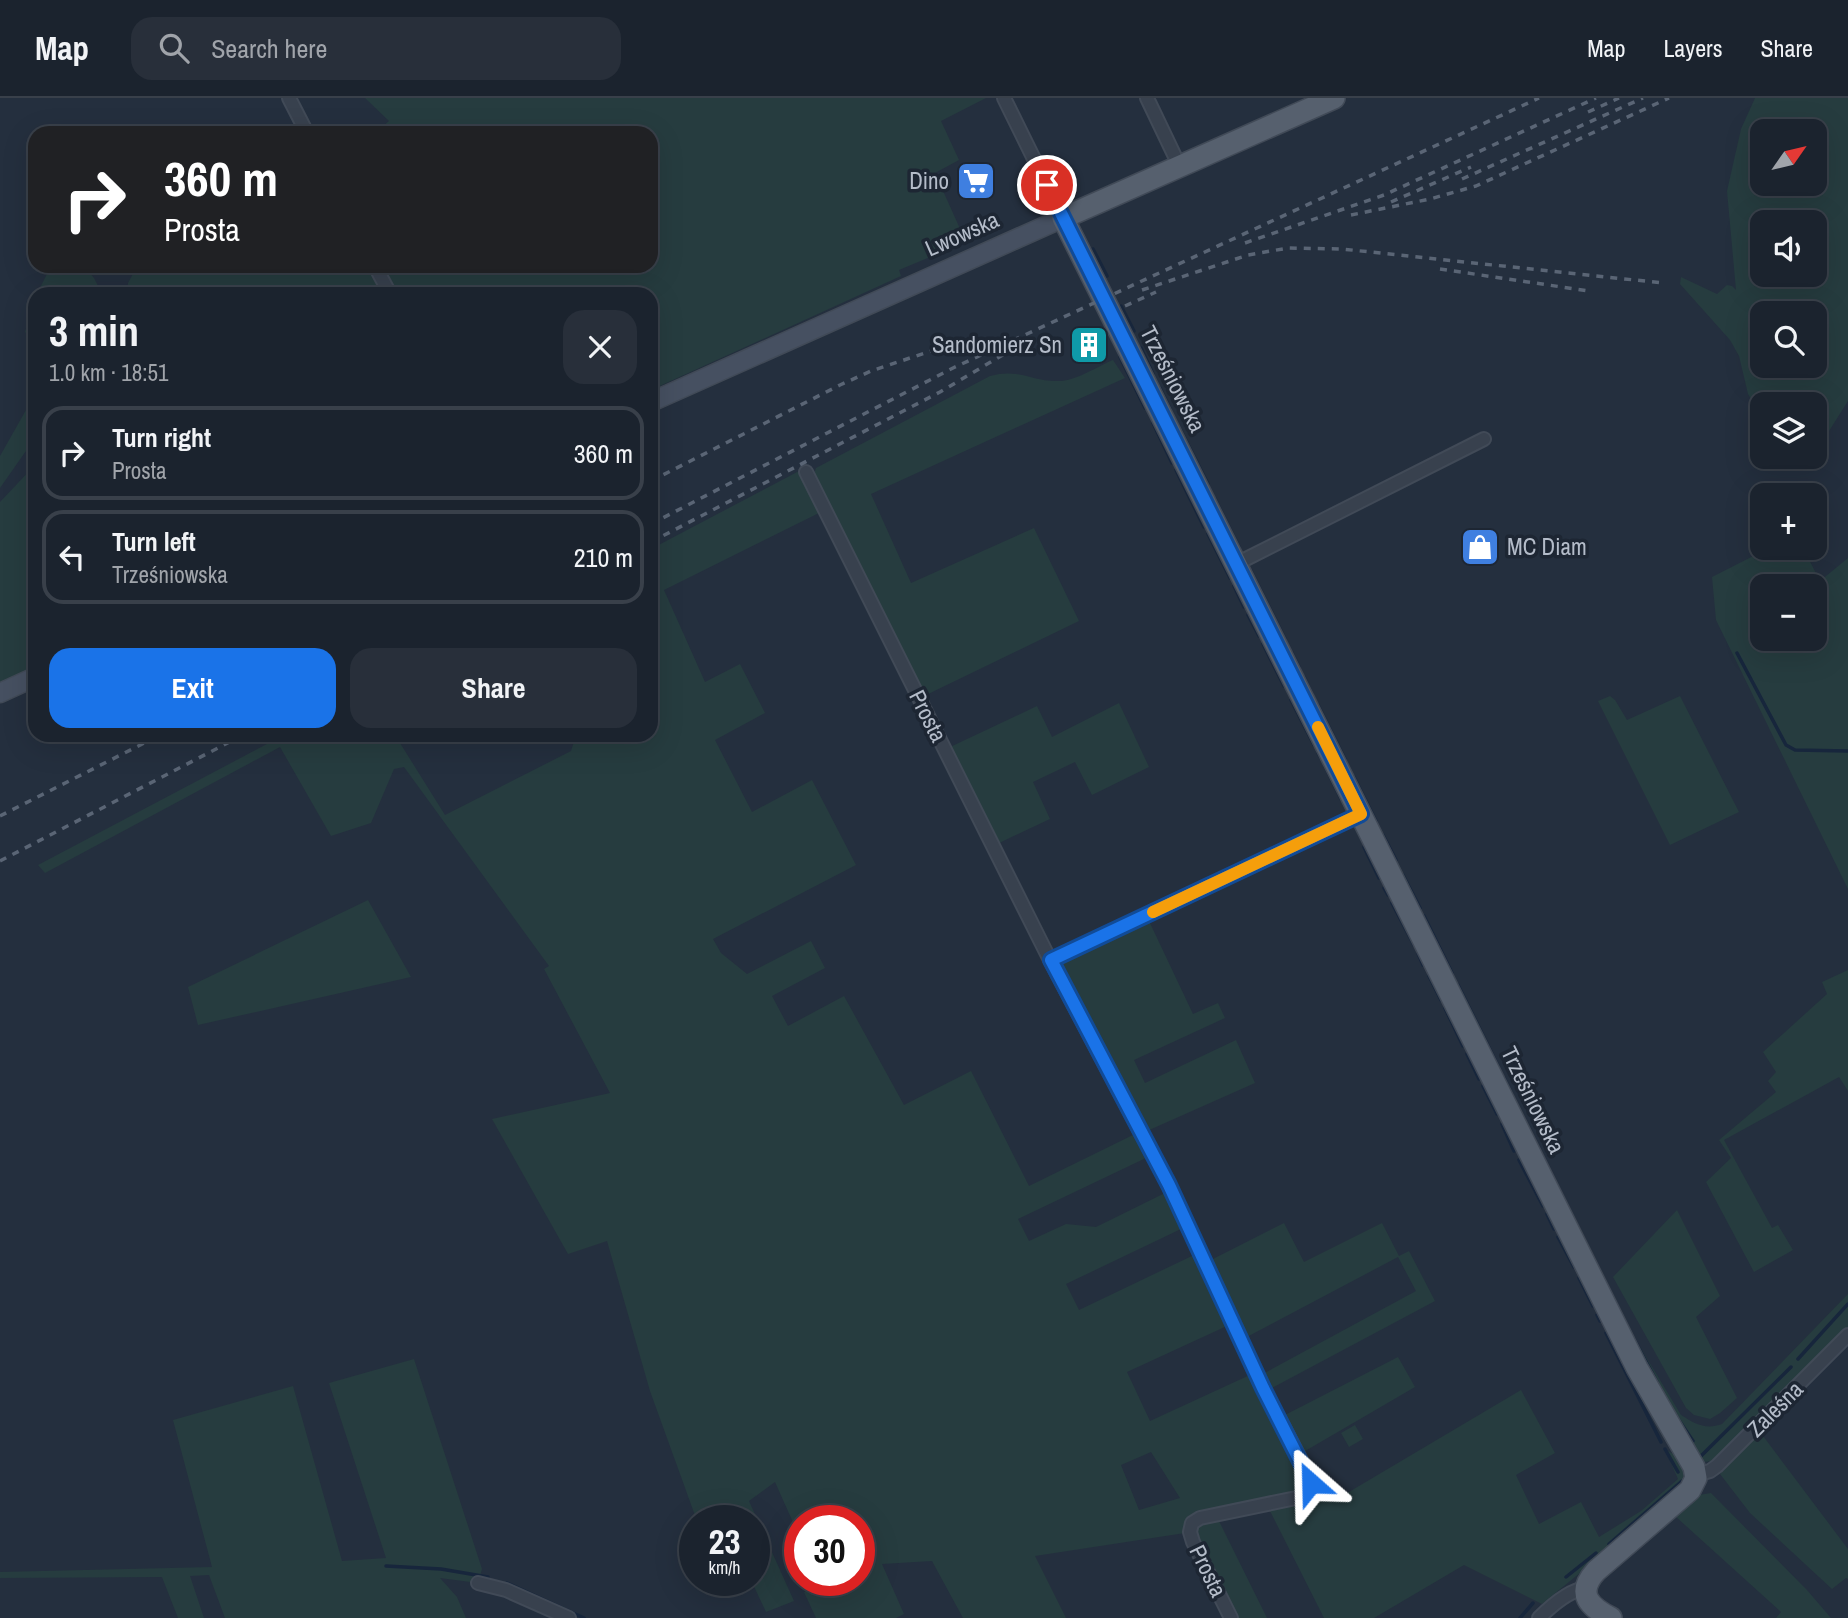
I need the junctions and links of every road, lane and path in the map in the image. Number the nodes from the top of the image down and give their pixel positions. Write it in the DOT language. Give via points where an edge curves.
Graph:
graph roads {
  1 [pos="289,98"];
  2 [pos="1004,98"];
  3 [pos="1147,98"];
  4 [pos="1334,98"];
  5 [pos="303,126"];
  6 [pos="1179,165"];
  7 [pos="1063,218"];
  8 [pos="658,399"];
  9 [pos="1484,439"];
  10 [pos="806,471"];
  11 [pos="1236,564"];
  12 [pos="28,680"];
  13 [pos="0,693"];
  14 [pos="1361,814"];
  15 [pos="1051,960"];
  16 [pos="1848,1335"];
  17 [pos="1696,1475"];
  18 [pos="478,1583"];
  19 [pos="1586,1588"];
  20 [pos="569,1618"];
  21 [pos="1231,1618"];
  22 [pos="1539,1618"];
  23 [pos="1611,1618"];
  1 -- 5 [label="street"];
  2 -- 7 [label="street"];
  3 -- 6 [label="street"];
  4 -- 6 [label="main road, Lwowska"];
  6 -- 7 [label="main road, Lwowska"];
  7 -- 8 [label="main road, Lwowska"];
  7 -- 11 [label="main road, Trześniowska"];
  9 -- 11 [label="street"];
  10 -- 15 [label="street, Prosta"];
  11 -- 14 [label="main road, Trześniowska"];
  12 -- 13 [label="main road"];
  14 -- 15 [label="street"];
  14 -- 17 [label="main road, Trześniowska" via="1637,1368"];
  15 -- 21 [label="street, Prosta" via="1163,1174 1310,1477 1310,1488 1301,1497 1200,1518 1192,1524 1193,1542"];
  16 -- 17 [label="street, Zaleśna" via="1717,1466"];
  17 -- 19 [label="main road" via="1690,1490 1596,1571"];
  18 -- 20 [label="street" via="540,1603"];
  19 -- 22 [label="street" via="1554,1604"];
  19 -- 23 [label="main road" via="1591,1604"];
}
